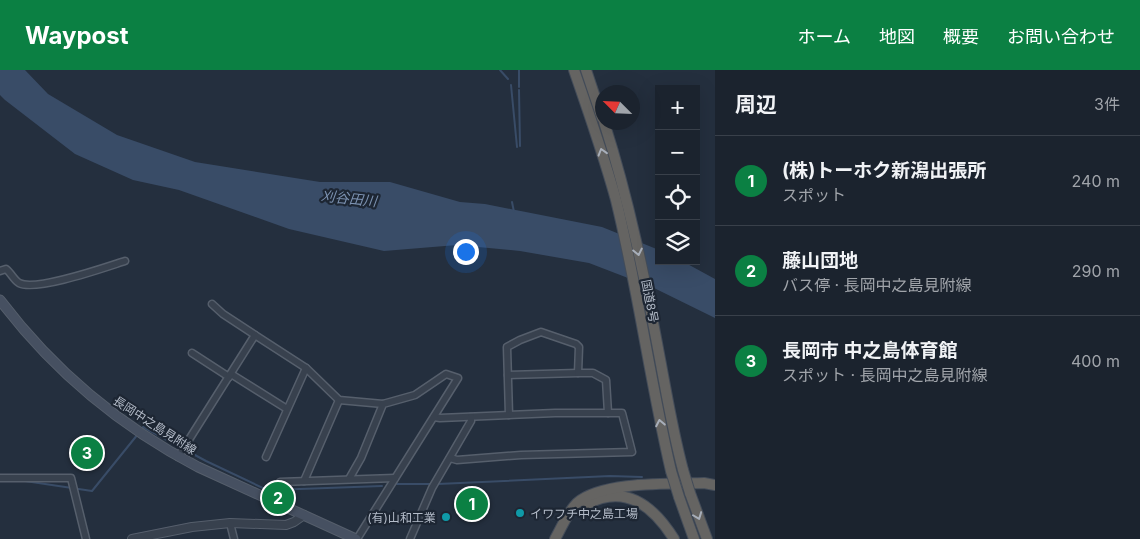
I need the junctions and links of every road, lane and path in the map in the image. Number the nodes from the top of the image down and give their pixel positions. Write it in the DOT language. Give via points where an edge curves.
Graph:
graph roads {
  1 [pos="574,70"];
  2 [pos="586,70"];
  3 [pos="595,97"];
  4 [pos="606,130"];
  5 [pos="125,261"];
  6 [pos="0,272"];
  7 [pos="0,300"];
  8 [pos="212,304"];
  9 [pos="255,335"];
  10 [pos="192,352"];
  11 [pos="306,368"];
  12 [pos="578,373"];
  13 [pos="230,375"];
  14 [pos="508,375"];
  15 [pos="339,400"];
  16 [pos="383,404"];
  17 [pos="287,409"];
  18 [pos="608,413"];
  19 [pos="509,415"];
  20 [pos="434,417"];
  21 [pos="471,417"];
  22 [pos="178,457"];
  23 [pos="266,457"];
  24 [pos="450,458"];
  25 [pos="0,478"];
  26 [pos="395,478"];
  27 [pos="349,479"];
  28 [pos="715,480"];
  29 [pos="304,481"];
  30 [pos="280,482"];
  31 [pos="715,485"];
  32 [pos="650,486"];
  33 [pos="304,515"];
  34 [pos="230,523"];
  35 [pos="86,539"];
  36 [pos="132,539"];
  37 [pos="234,539"];
  38 [pos="357,539"];
  39 [pos="410,539"];
  40 [pos="555,539"];
  41 [pos="562,539"];
  42 [pos="674,539"];
  43 [pos="694,539"];
  44 [pos="708,539"];
  43 -- 1 [label="highway, 国道8号, one-way, bridge" via="671,471 615,199"];
  2 -- 3 [label="highway"];
  4 -- 44 [label="highway, 国道8号, one-way, bridge" via="628,204 683,470"];
  5 -- 6 [label="street" via="64,280 31,285 20,284 6,269"];
  7 -- 22 [label="main road, 長岡中之島見附線" via="37,346 84,391"];
  8 -- 9 [label="street"];
  9 -- 11 [label="street"];
  9 -- 13 [label="street"];
  10 -- 13 [label="street"];
  11 -- 15 [label="street"];
  11 -- 17 [label="street"];
  12 -- 14 [label="street"];
  12 -- 14 [label="street" via="579,348 576,344 541,332 507,348"];
  12 -- 18 [label="street" via="593,372 606,380"];
  13 -- 17 [label="street"];
  13 -- 22 [label="street"];
  14 -- 19 [label="street"];
  15 -- 16 [label="street"];
  15 -- 29 [label="street"];
  16 -- 20 [label="street" via="415,395 446,374 458,378"];
  16 -- 27 [label="street"];
  17 -- 23 [label="street"];
  18 -- 19 [label="street"];
  18 -- 24 [label="street" via="622,413 632,452"];
  19 -- 21 [label="street"];
  20 -- 21 [label="street"];
  20 -- 26 [label="street"];
  21 -- 24 [label="street"];
  22 -- 33 [label="main road, 長岡中之島見附線"];
  24 -- 39 [label="street" via="432,488"];
  25 -- 35 [label="street" via="72,478"];
  26 -- 27 [label="street"];
  26 -- 38 [label="street"];
  27 -- 29 [label="street"];
  28 -- 32 [label="street" via="659,480"];
  29 -- 30 [label="street"];
  31 -- 32 [label="highway"];
  32 -- 40 [label="highway" via="606,489 590,495 574,507"];
  33 -- 34 [label="street" via="286,524"];
  33 -- 38 [label="main road, 長岡中之島見附線"];
  34 -- 36 [label="street"];
  34 -- 37 [label="street"];
  41 -- 42 [label="highway" via="572,517 582,507 613,496 630,498 648,508"];
}
